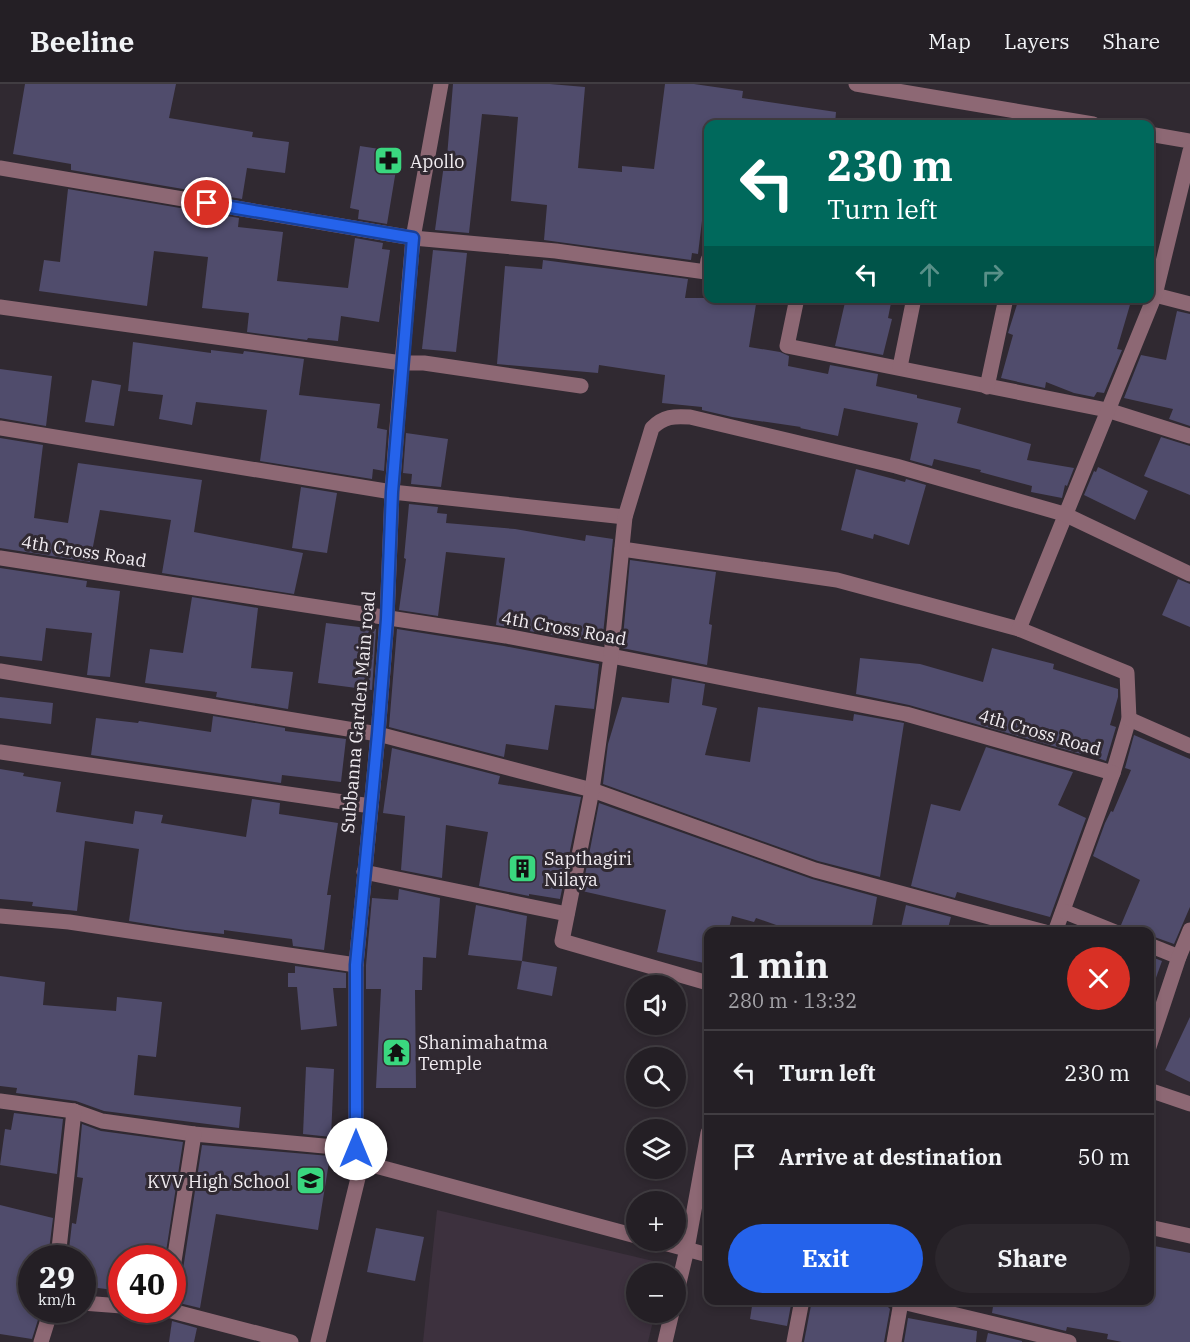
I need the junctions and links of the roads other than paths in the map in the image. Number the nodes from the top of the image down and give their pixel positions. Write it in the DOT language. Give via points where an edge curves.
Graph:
graph roads {
  1 [pos="441,84"];
  2 [pos="856,84"];
  3 [pos="1069,120"];
  4 [pos="1154,135"];
  5 [pos="1190,141"];
  6 [pos="1190,151"];
  7 [pos="0,168"];
  8 [pos="413,238"];
  9 [pos="704,272"];
  10 [pos="1155,295"];
  11 [pos="796,303"];
  12 [pos="913,303"];
  13 [pos="1005,303"];
  14 [pos="1152,303"];
  15 [pos="1190,304"];
  16 [pos="0,307"];
  17 [pos="402,363"];
  18 [pos="900,367"];
  19 [pos="581,386"];
  20 [pos="987,387"];
  21 [pos="1107,410"];
  22 [pos="0,428"];
  23 [pos="1190,436"];
  24 [pos="392,492"];
  25 [pos="1064,514"];
  26 [pos="625,517"];
  27 [pos="622,549"];
  28 [pos="0,558"];
  29 [pos="1190,574"];
  30 [pos="387,619"];
  31 [pos="1019,629"];
  32 [pos="611,656"];
  33 [pos="0,671"];
  34 [pos="1129,718"];
  35 [pos="378,734"];
  36 [pos="1190,746"];
  37 [pos="0,752"];
  38 [pos="1113,773"];
  39 [pos="592,790"];
  40 [pos="370,806"];
  41 [pos="364,872"];
  42 [pos="1063,911"];
  43 [pos="567,914"];
  44 [pos="0,916"];
  45 [pos="1026,927"];
  46 [pos="1057,927"];
  47 [pos="1102,927"];
  48 [pos="1190,930"];
  49 [pos="1154,947"];
  50 [pos="1179,957"];
  51 [pos="356,965"];
  52 [pos="704,982"];
  53 [pos="1154,1032"];
  54 [pos="1154,1092"];
  55 [pos="0,1101"];
  56 [pos="1190,1104"];
  57 [pos="74,1111"];
  58 [pos="194,1134"];
  59 [pos="704,1154"];
  60 [pos="357,1155"];
  61 [pos="1154,1228"];
  62 [pos="626,1233"];
  63 [pos="1190,1236"];
  64 [pos="59,1245"];
  65 [pos="177,1245"];
  66 [pos="687,1250"];
  67 [pos="704,1254"];
  68 [pos="684,1263"];
  69 [pos="801,1305"];
  70 [pos="898,1305"];
  71 [pos="915,1305"];
  72 [pos="186,1315"];
  73 [pos="47,1323"];
  74 [pos="669,1323"];
  75 [pos="41,1342"];
  76 [pos="291,1342"];
  77 [pos="318,1342"];
  78 [pos="665,1342"];
  79 [pos="795,1342"];
  80 [pos="894,1342"];
  81 [pos="1069,1342"];
  1 -- 8 [label="street, Subbanna Garden Main road"];
  2 -- 3 [label="street"];
  4 -- 5 [label="street"];
  6 -- 10 [label="street"];
  7 -- 8 [label="street"];
  8 -- 9 [label="street" via="556,251"];
  8 -- 17 [label="street, Subbanna Garden Main road"];
  10 -- 15 [label="street"];
  11 -- 18 [label="street" via="787,346"];
  12 -- 18 [label="street"];
  13 -- 20 [label="street"];
  14 -- 21 [label="street"];
  16 -- 17 [label="street"];
  17 -- 19 [label="street"];
  17 -- 24 [label="street, Subbanna Garden Main road"];
  18 -- 20 [label="street"];
  20 -- 21 [label="street"];
  21 -- 23 [label="street"];
  21 -- 25 [label="street"];
  22 -- 24 [label="street"];
  24 -- 26 [label="street"];
  24 -- 30 [label="street, Subbanna Garden Main road"];
  25 -- 26 [label="street" via="896,466 672,416 659,420 652,428"];
  25 -- 29 [label="street"];
  25 -- 31 [label="street"];
  26 -- 27 [label="street"];
  27 -- 31 [label="street" via="837,580"];
  27 -- 32 [label="street"];
  28 -- 30 [label="street, 4th Cross Road"];
  30 -- 32 [label="street, 4th Cross Road"];
  30 -- 35 [label="street, Subbanna Garden Main road"];
  31 -- 34 [label="street" via="1127,673"];
  32 -- 38 [label="street, 4th Cross Road" via="906,714"];
  32 -- 39 [label="street"];
  33 -- 35 [label="street"];
  34 -- 36 [label="street"];
  34 -- 38 [label="street"];
  35 -- 39 [label="street"];
  35 -- 40 [label="street, Subbanna Garden Main road"];
  37 -- 40 [label="street"];
  38 -- 42 [label="street"];
  39 -- 43 [label="street"];
  39 -- 45 [label="street" via="815,870"];
  40 -- 41 [label="street, Subbanna Garden Main road"];
  41 -- 43 [label="street"];
  41 -- 51 [label="street, Subbanna Garden Main road"];
  42 -- 46 [label="street"];
  42 -- 47 [label="street"];
  43 -- 52 [label="street" via="562,941"];
  44 -- 51 [label="street" via="69,922"];
  48 -- 50 [label="street"];
  49 -- 50 [label="street"];
  50 -- 53 [label="street"];
  51 -- 60 [label="street, Subbanna Garden Main road"];
  54 -- 56 [label="street"];
  55 -- 57 [label="street"];
  57 -- 58 [label="street" via="102,1121"];
  57 -- 64 [label="street"];
  58 -- 60 [label="street"];
  58 -- 65 [label="street"];
  59 -- 66 [label="street"];
  60 -- 62 [label="street"];
  60 -- 77 [label="street, Subbanna Garden Main road" via="359,1174"];
  61 -- 63 [label="street"];
  66 -- 67 [label="street"];
  66 -- 68 [label="street"];
  69 -- 79 [label="street"];
  70 -- 80 [label="street"];
  71 -- 81 [label="street"];
  72 -- 76 [label="street"];
  73 -- 75 [label="street"];
  74 -- 78 [label="street"];
}
